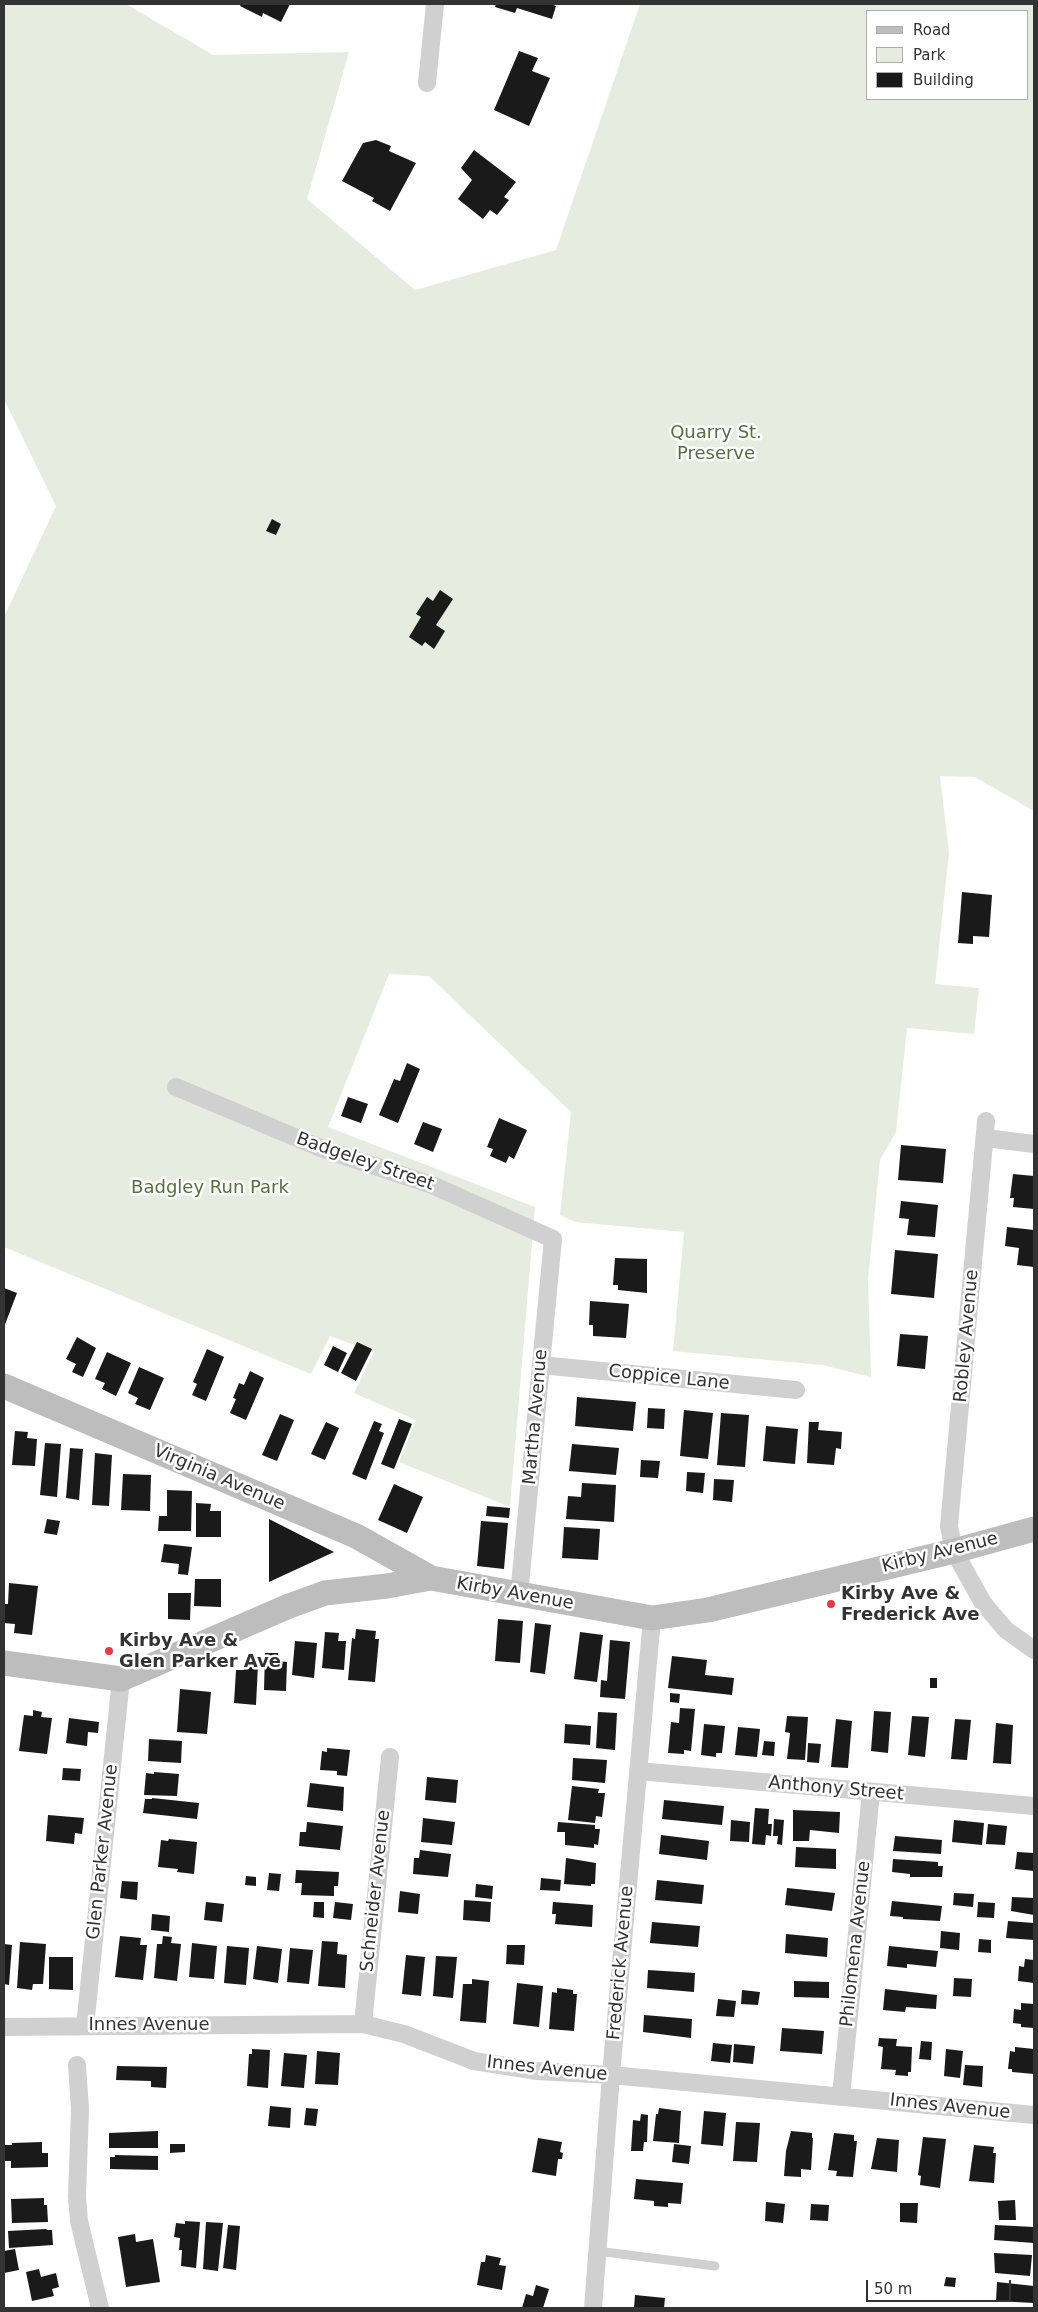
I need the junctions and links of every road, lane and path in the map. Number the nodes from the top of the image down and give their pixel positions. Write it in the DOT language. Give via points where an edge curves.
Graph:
graph roads {
  1 [pos="435,4"];
  2 [pos="427,83"];
  3 [pos="176,1087"];
  4 [pos="1034,1144"];
  5 [pos="553,1239"];
  6 [pos="541,1365"];
  7 [pos="4,1386"];
  8 [pos="796,1390"];
  9 [pos="1034,1529"];
  10 [pos="954,1551"];
  11 [pos="431,1578"];
  12 [pos="518,1595"];
  13 [pos="652,1618"];
  14 [pos="1034,1650"];
  15 [pos="4,1663"];
  16 [pos="120,1679"];
  17 [pos="390,1757"];
  18 [pos="638,1771"];
  19 [pos="871,1792"];
  20 [pos="1034,1806"];
  21 [pos="363,2024"];
  22 [pos="85,2026"];
  23 [pos="4,2027"];
  24 [pos="77,2065"];
  25 [pos="611,2075"];
  26 [pos="841,2096"];
  27 [pos="1034,2115"];
  28 [pos="597,2251"];
  29 [pos="715,2266"];
  30 [pos="100,2308"];
  31 [pos="593,2308"];
  1 -- 2 [label="street"];
  3 -- 5 [label="street, Badgeley Street" via="323,1150 432,1185"];
  4 -- 10 [label="street, Robley Avenue" via="986,1130 949,1526"];
  5 -- 6 [label="street, Martha Avenue"];
  6 -- 8 [label="street, Coppice Lane"];
  6 -- 12 [label="street, Martha Avenue"];
  7 -- 11 [label="street, Virginia Avenue" via="356,1536"];
  9 -- 10 [label="street, Kirby Avenue"];
  10 -- 13 [label="street, Kirby Avenue" via="708,1610"];
  10 -- 14 [label="street, Robley Avenue" via="982,1602 1006,1630"];
  11 -- 12 [label="street, Kirby Avenue"];
  11 -- 16 [label="street, Kirby Avenue" via="325,1592"];
  12 -- 13 [label="street, Kirby Avenue"];
  13 -- 18 [label="street, Frederick Avenue"];
  15 -- 16 [label="street"];
  16 -- 22 [label="street, Glen Parker Avenue"];
  17 -- 21 [label="street, Schneider Avenue"];
  18 -- 19 [label="street, Anthony Street"];
  18 -- 25 [label="street, Frederick Avenue"];
  19 -- 20 [label="street, Anthony Street"];
  19 -- 26 [label="street, Philomena Avenue"];
  21 -- 22 [label="street, Innes Avenue"];
  21 -- 25 [label="street, Innes Avenue" via="404,2034 474,2061 537,2071"];
  22 -- 23 [label="street, Innes Avenue"];
  24 -- 30 [label="street" via="79,2221"];
  25 -- 26 [label="street, Innes Avenue"];
  25 -- 28 [label="street, Frederick Avenue"];
  26 -- 27 [label="street, Innes Avenue"];
  28 -- 29 [label="lane"];
  28 -- 31 [label="street, Frederick Avenue"];
}
